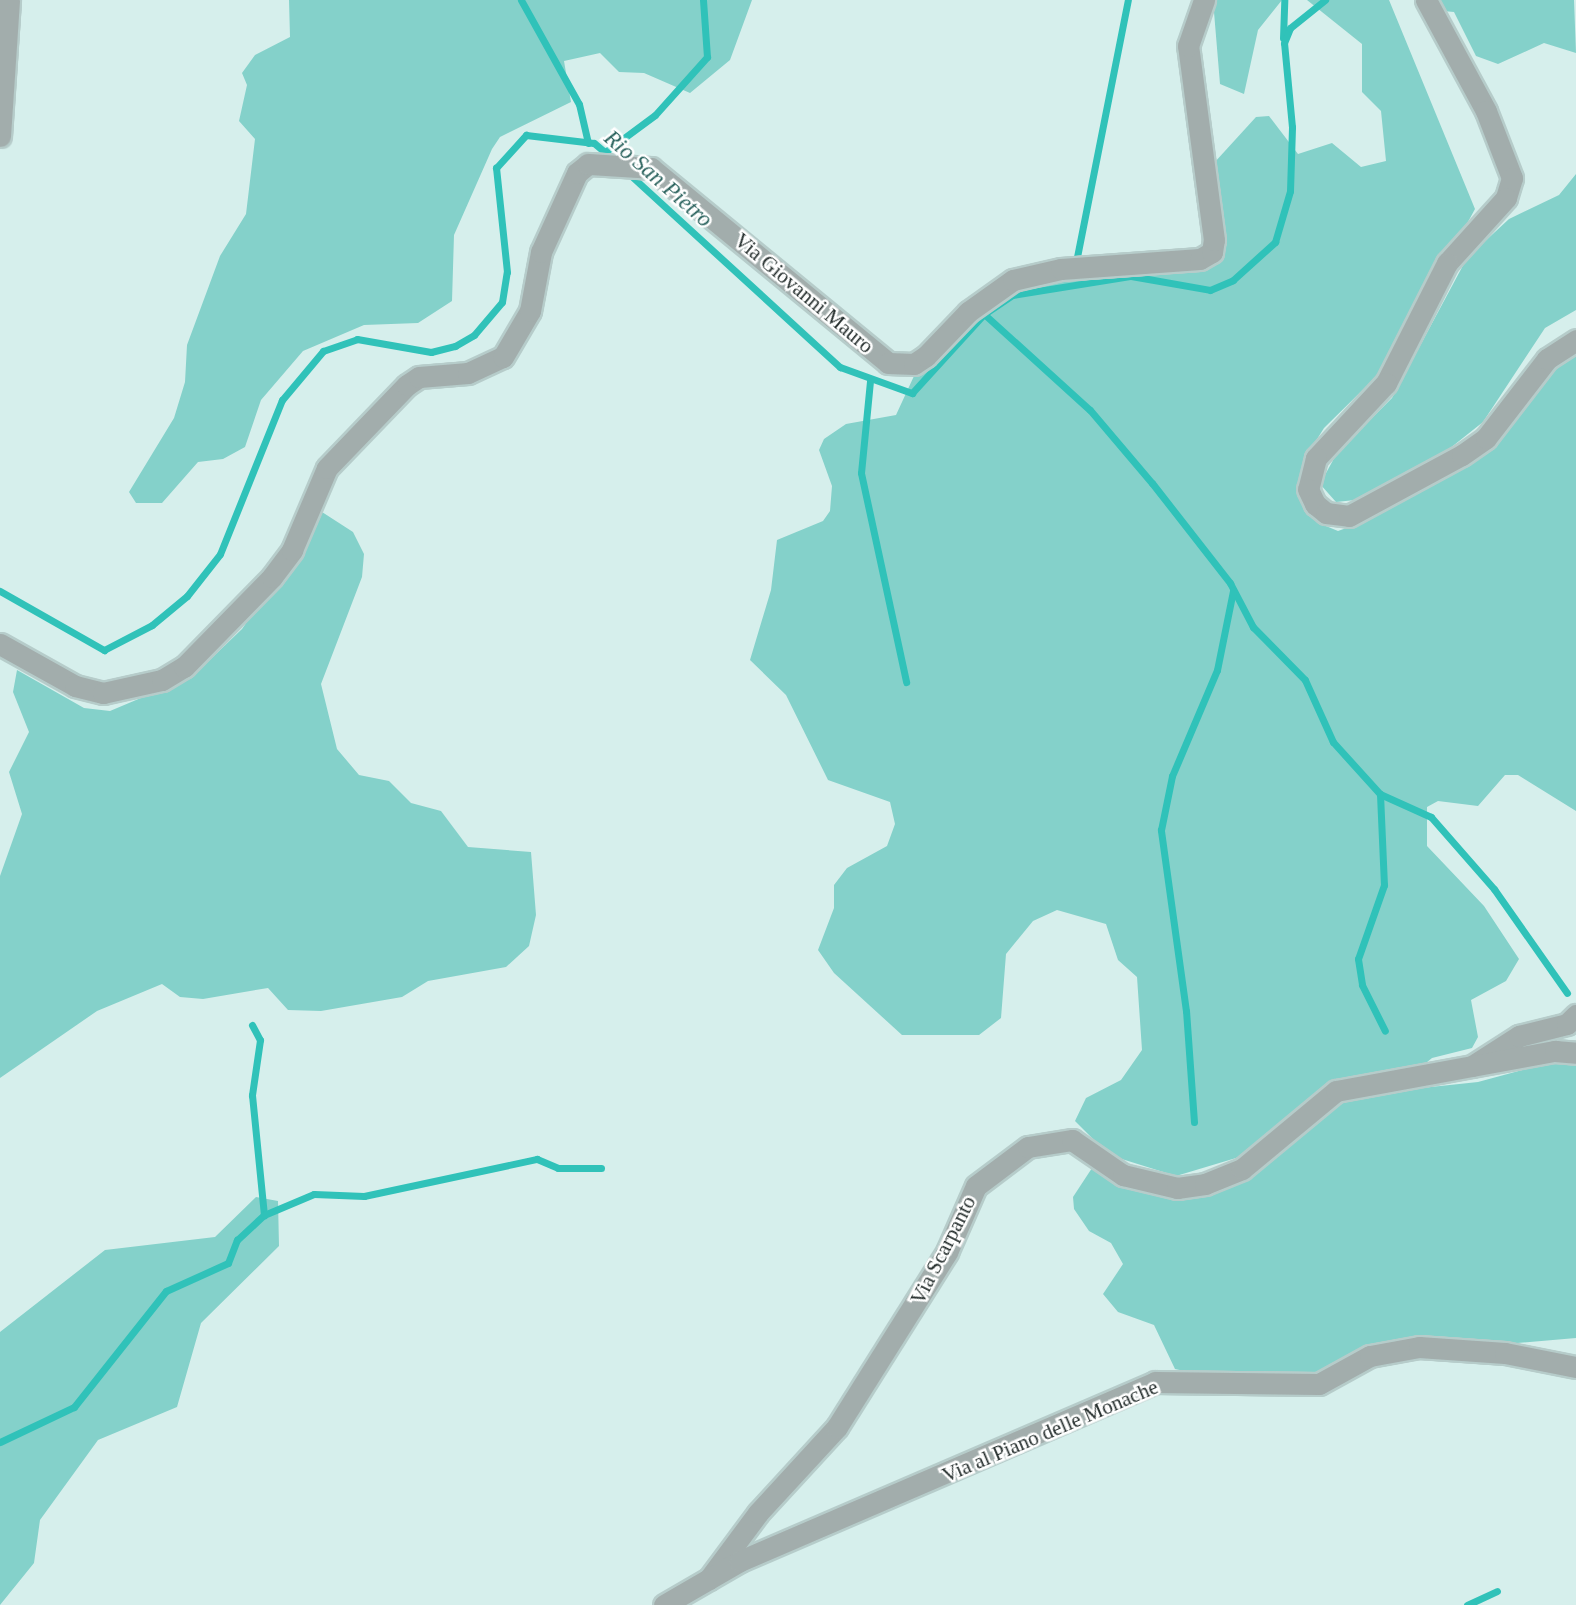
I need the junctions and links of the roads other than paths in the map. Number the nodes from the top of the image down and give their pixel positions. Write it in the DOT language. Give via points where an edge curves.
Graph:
graph roads {
  1 [pos="9,0"];
  2 [pos="1204,0"];
  3 [pos="1426,0"];
  4 [pos="0,136"];
  5 [pos="1576,340"];
  6 [pos="0,644"];
  7 [pos="1576,1015"];
  8 [pos="1576,1053"];
  9 [pos="1467,1069"];
  10 [pos="1576,1367"];
  11 [pos="709,1579"];
  12 [pos="664,1605"];
  1 -- 4 [label="street"];
  2 -- 6 [label="street, Via Giovanni Mauro" via="1188,46 1212,252 1184,265 1061,269 1013,280 914,364 888,363 781,271 636,162 598,161 577,173 541,252 530,311 503,357 468,373 419,377 407,385 327,468 292,550 272,577 184,667 162,680 103,693 75,686"];
  3 -- 5 [label="street" via="1486,111 1512,178 1506,198 1447,263 1386,383 1316,458 1308,482 1315,504 1326,513 1349,516 1462,455 1493,431 1547,359"];
  7 -- 9 [label="street, Via Scarpanto" via="1566,1024 1519,1036"];
  8 -- 9 [label="street, Via Scarpanto" via="1555,1051"];
  9 -- 11 [label="street, Via Scarpanto" via="1336,1091 1242,1169 1205,1184 1177,1188 1123,1175 1072,1140 1028,1147 976,1186 947,1252 837,1427 758,1513"];
  10 -- 11 [label="street, Via al Piano delle Monache" via="1505,1353 1419,1347 1370,1356 1319,1384 1155,1382 740,1561"];
  11 -- 12 [label="street, Via Scarpanto"];
}
